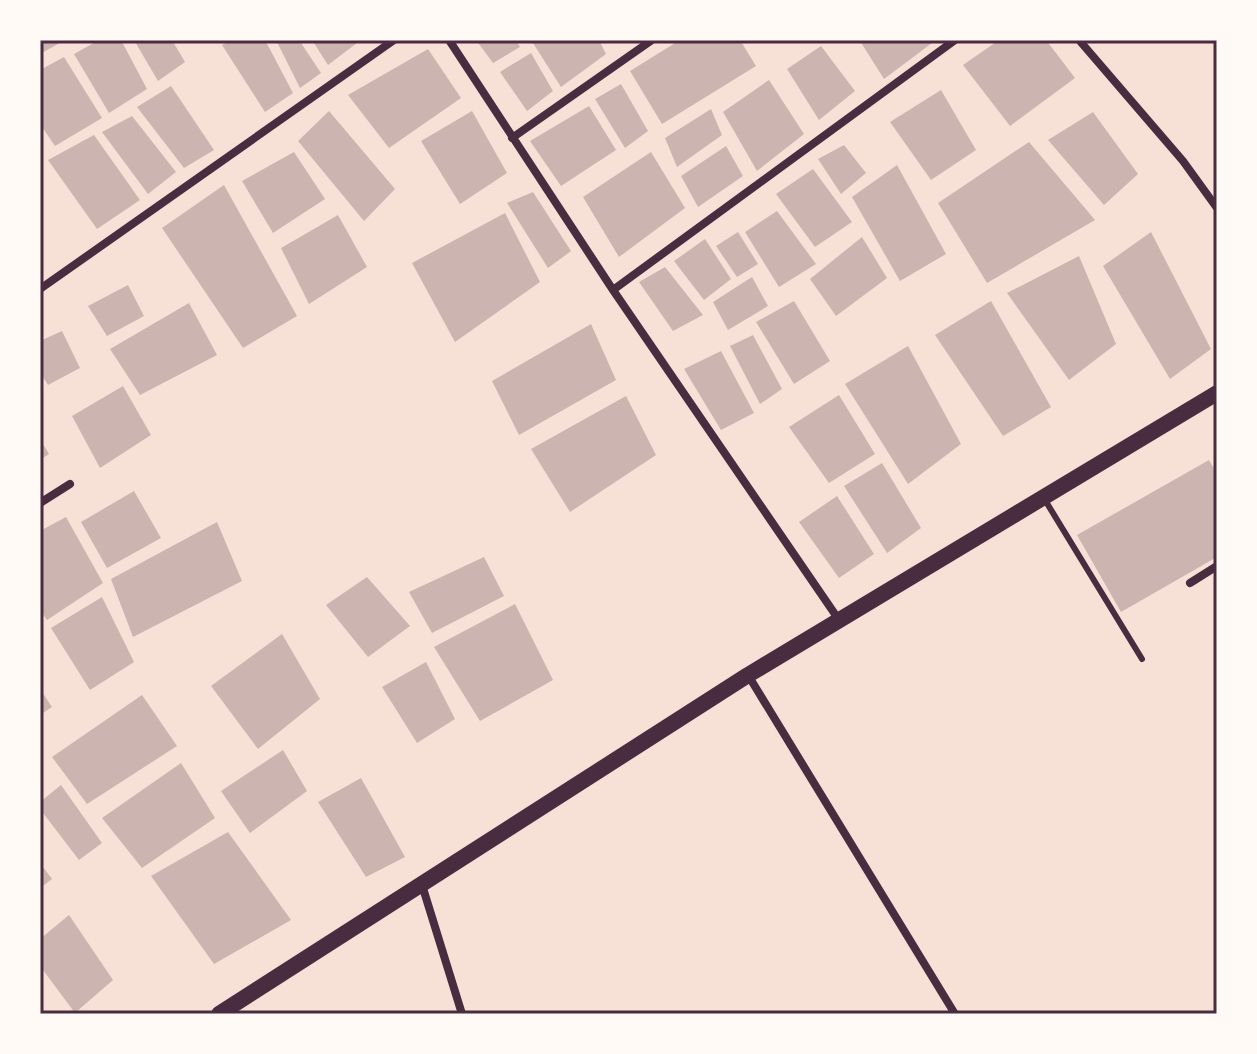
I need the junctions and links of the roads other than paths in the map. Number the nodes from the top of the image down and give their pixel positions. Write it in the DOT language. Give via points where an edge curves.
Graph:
graph roads {
  1 [pos="394,40"];
  2 [pos="449,40"];
  3 [pos="652,40"];
  4 [pos="955,40"];
  5 [pos="1079,40"];
  6 [pos="512,138"];
  7 [pos="1217,208"];
  8 [pos="40,289"];
  9 [pos="613,290"];
  10 [pos="1217,393"];
  11 [pos="70,484"];
  12 [pos="1043,497"];
  13 [pos="40,503"];
  14 [pos="1217,566"];
  15 [pos="1190,583"];
  16 [pos="839,620"];
  17 [pos="1142,659"];
  18 [pos="748,675"];
  19 [pos="421,884"];
  20 [pos="219,1014"];
  21 [pos="462,1014"];
  22 [pos="955,1014"];
  1 -- 8 [label="street"];
  2 -- 6 [label="street"];
  3 -- 6 [label="street"];
  4 -- 9 [label="street"];
  5 -- 7 [label="street"];
  6 -- 9 [label="street"];
  9 -- 16 [label="street"];
  10 -- 12 [label="main road"];
  11 -- 13 [label="street"];
  12 -- 16 [label="main road"];
  12 -- 17 [label="lane"];
  14 -- 15 [label="street"];
  16 -- 18 [label="main road"];
  18 -- 19 [label="main road"];
  18 -- 22 [label="street"];
  19 -- 20 [label="main road"];
  19 -- 21 [label="street"];
}
